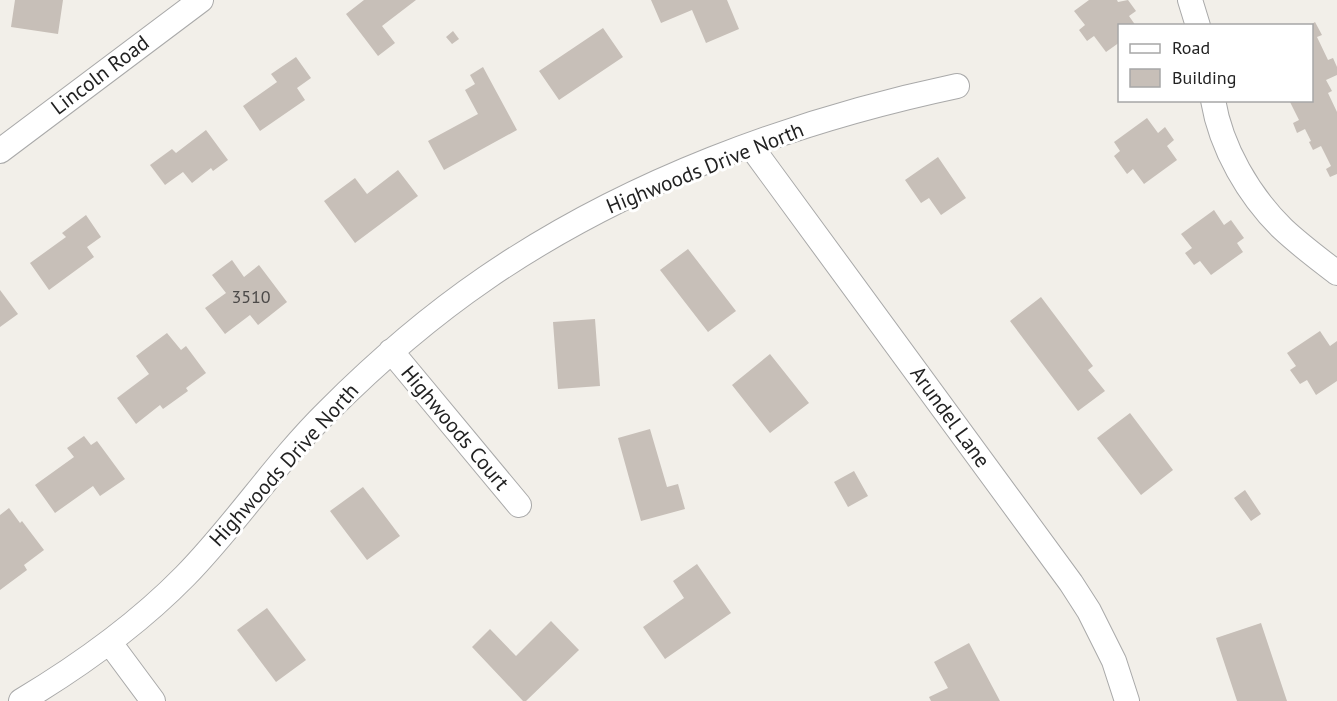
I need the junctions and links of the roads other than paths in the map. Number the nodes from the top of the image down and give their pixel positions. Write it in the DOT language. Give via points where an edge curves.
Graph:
graph roads {
  1 [pos="201,0"];
  2 [pos="1190,0"];
  3 [pos="1197,24"];
  4 [pos="957,86"];
  5 [pos="1214,102"];
  6 [pos="750,145"];
  7 [pos="0,151"];
  8 [pos="1337,273"];
  9 [pos="392,351"];
  10 [pos="519,505"];
  11 [pos="110,643"];
  12 [pos="21,701"];
  13 [pos="153,701"];
  14 [pos="1127,701"];
  1 -- 7 [label="street, Lincoln Road"];
  2 -- 3 [label="street"];
  4 -- 6 [label="street, Highwoods Drive North" via="832,117"];
  5 -- 8 [label="street" via="1235,163 1263,206 1285,231"];
  6 -- 9 [label="street, Highwoods Drive North" via="641,191 534,247 469,290"];
  6 -- 14 [label="street, Arundel Lane" via="1071,583 1114,661"];
  9 -- 10 [label="street, Highwoods Court"];
  9 -- 11 [label="street, Highwoods Drive North" via="288,454 186,575"];
  11 -- 12 [label="street, Highwoods Drive North"];
  11 -- 13 [label="street"];
}
